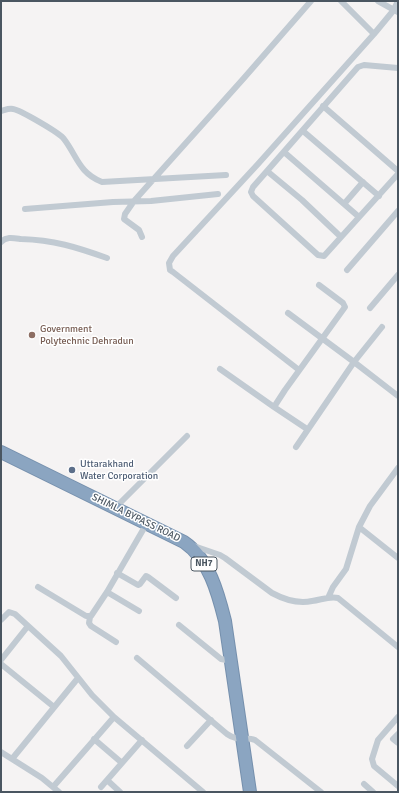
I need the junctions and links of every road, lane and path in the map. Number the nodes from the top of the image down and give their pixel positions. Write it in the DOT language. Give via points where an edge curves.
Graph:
graph roads {
  1 [pos="310,1"];
  2 [pos="341,1"];
  3 [pos="378,1"];
  4 [pos="398,1"];
  5 [pos="396,12"];
  6 [pos="374,34"];
  7 [pos="398,68"];
  8 [pos="323,106"];
  9 [pos="1,111"];
  10 [pos="303,131"];
  11 [pos="284,152"];
  12 [pos="267,171"];
  13 [pos="398,172"];
  14 [pos="226,175"];
  15 [pos="153,178"];
  16 [pos="363,182"];
  17 [pos="218,194"];
  18 [pos="379,196"];
  19 [pos="134,201"];
  20 [pos="344,204"];
  21 [pos="25,209"];
  22 [pos="398,211"];
  23 [pos="359,217"];
  24 [pos="142,237"];
  25 [pos="341,237"];
  26 [pos="1,242"];
  27 [pos="107,258"];
  28 [pos="347,270"];
  29 [pos="398,275"];
  30 [pos="320,285"];
  31 [pos="370,308"];
  32 [pos="288,313"];
  33 [pos="382,327"];
  34 [pos="322,338"];
  35 [pos="354,362"];
  36 [pos="220,369"];
  37 [pos="299,370"];
  38 [pos="398,396"];
  39 [pos="274,407"];
  40 [pos="307,429"];
  41 [pos="187,436"];
  42 [pos="296,447"];
  43 [pos="1,452"];
  44 [pos="398,468"];
  45 [pos="115,508"];
  46 [pos="146,523"];
  47 [pos="359,528"];
  48 [pos="184,542"];
  49 [pos="398,558"];
  50 [pos="117,573"];
  51 [pos="38,587"];
  52 [pos="107,592"];
  53 [pos="176,598"];
  54 [pos="328,598"];
  55 [pos="139,611"];
  56 [pos="90,616"];
  57 [pos="1,620"];
  58 [pos="179,625"];
  59 [pos="28,626"];
  60 [pos="116,642"];
  61 [pos="398,647"];
  62 [pos="137,658"];
  63 [pos="1,660"];
  64 [pos="232,662"];
  65 [pos="1,664"];
  66 [pos="78,678"];
  67 [pos="54,707"];
  68 [pos="114,717"];
  69 [pos="398,717"];
  70 [pos="211,720"];
  71 [pos="398,734"];
  72 [pos="94,739"];
  73 [pos="142,740"];
  74 [pos="242,740"];
  75 [pos="398,743"];
  76 [pos="187,746"];
  77 [pos="1,752"];
  78 [pos="12,759"];
  79 [pos="122,763"];
  80 [pos="106,780"];
  81 [pos="364,784"];
  82 [pos="398,786"];
  83 [pos="53,787"];
  84 [pos="101,787"];
  85 [pos="59,792"];
  86 [pos="120,792"];
  87 [pos="203,792"];
  88 [pos="250,792"];
  89 [pos="321,792"];
  90 [pos="373,792"];
  1 -- 15 [label="street"];
  2 -- 6 [label="street"];
  3 -- 5 [label="street"];
  4 -- 5 [label="street"];
  5 -- 6 [label="street"];
  6 -- 37 [label="street" via="173,256 169,264 172,272"];
  7 -- 8 [label="street" via="364,65 358,67"];
  8 -- 10 [label="street"];
  8 -- 13 [label="street"];
  9 -- 15 [label="street" via="10,108 22,112 62,137 84,171 98,180 107,182"];
  10 -- 11 [label="street"];
  10 -- 16 [label="street"];
  11 -- 12 [label="street"];
  11 -- 20 [label="street"];
  12 -- 25 [label="street"];
  12 -- 25 [label="street" via="253,187 252,195 318,255 324,256"];
  13 -- 18 [label="street"];
  14 -- 15 [label="street"];
  15 -- 19 [label="street"];
  16 -- 18 [label="street"];
  16 -- 20 [label="street"];
  17 -- 19 [label="street"];
  18 -- 23 [label="street"];
  19 -- 21 [label="street"];
  19 -- 24 [label="street" via="124,219 138,229"];
  20 -- 23 [label="street"];
  22 -- 28 [label="street"];
  23 -- 25 [label="street"];
  26 -- 27 [label="street" via="7,238 40,240 70,245"];
  29 -- 31 [label="street"];
  30 -- 34 [label="street" via="345,307"];
  32 -- 34 [label="street"];
  33 -- 35 [label="street"];
  34 -- 35 [label="street"];
  34 -- 37 [label="street"];
  35 -- 38 [label="street"];
  35 -- 40 [label="street"];
  36 -- 39 [label="street"];
  37 -- 39 [label="street"];
  39 -- 40 [label="street"];
  40 -- 42 [label="street"];
  41 -- 45 [label="street"];
  43 -- 45 [label="highway, SHIMLA BYPASS ROAD / NH7"];
  44 -- 47 [label="street" via="370,506"];
  45 -- 46 [label="highway, SHIMLA BYPASS ROAD / NH7"];
  46 -- 48 [label="highway, SHIMLA BYPASS ROAD / NH7"];
  46 -- 50 [label="street"];
  47 -- 49 [label="street"];
  47 -- 54 [label="street" via="346,569 333,586"];
  48 -- 54 [label="street" via="220,555 272,593 291,601 311,602"];
  48 -- 64 [label="highway, SHIMLA BYPASS ROAD / NH7" via="200,558 210,574 225,621"];
  50 -- 52 [label="street"];
  50 -- 53 [label="street" via="138,585 146,576"];
  51 -- 56 [label="street"];
  52 -- 55 [label="street"];
  52 -- 56 [label="street"];
  54 -- 61 [label="street" via="343,601"];
  56 -- 60 [label="street" via="91,626"];
  57 -- 59 [label="street" via="10,612"];
  58 -- 64 [label="street" via="221,659"];
  59 -- 63 [label="street"];
  59 -- 66 [label="street" via="61,656"];
  62 -- 70 [label="street"];
  64 -- 74 [label="highway, SHIMLA BYPASS ROAD / NH7"];
  65 -- 67 [label="street"];
  66 -- 67 [label="street"];
  66 -- 68 [label="street"];
  67 -- 78 [label="street"];
  68 -- 72 [label="street"];
  68 -- 73 [label="street"];
  69 -- 82 [label="street" via="378,740 372,759 374,766"];
  70 -- 74 [label="street" via="230,737"];
  70 -- 76 [label="street"];
  71 -- 75 [label="street" via="393,739"];
  72 -- 79 [label="street"];
  72 -- 83 [label="street"];
  73 -- 79 [label="street"];
  73 -- 87 [label="street"];
  74 -- 88 [label="highway, SHIMLA BYPASS ROAD / NH7"];
  74 -- 89 [label="street" via="255,740"];
  77 -- 78 [label="street"];
  78 -- 83 [label="street"];
  79 -- 80 [label="street"];
  80 -- 84 [label="street"];
  80 -- 86 [label="street"];
  81 -- 90 [label="street"];
  83 -- 85 [label="street"];
}
